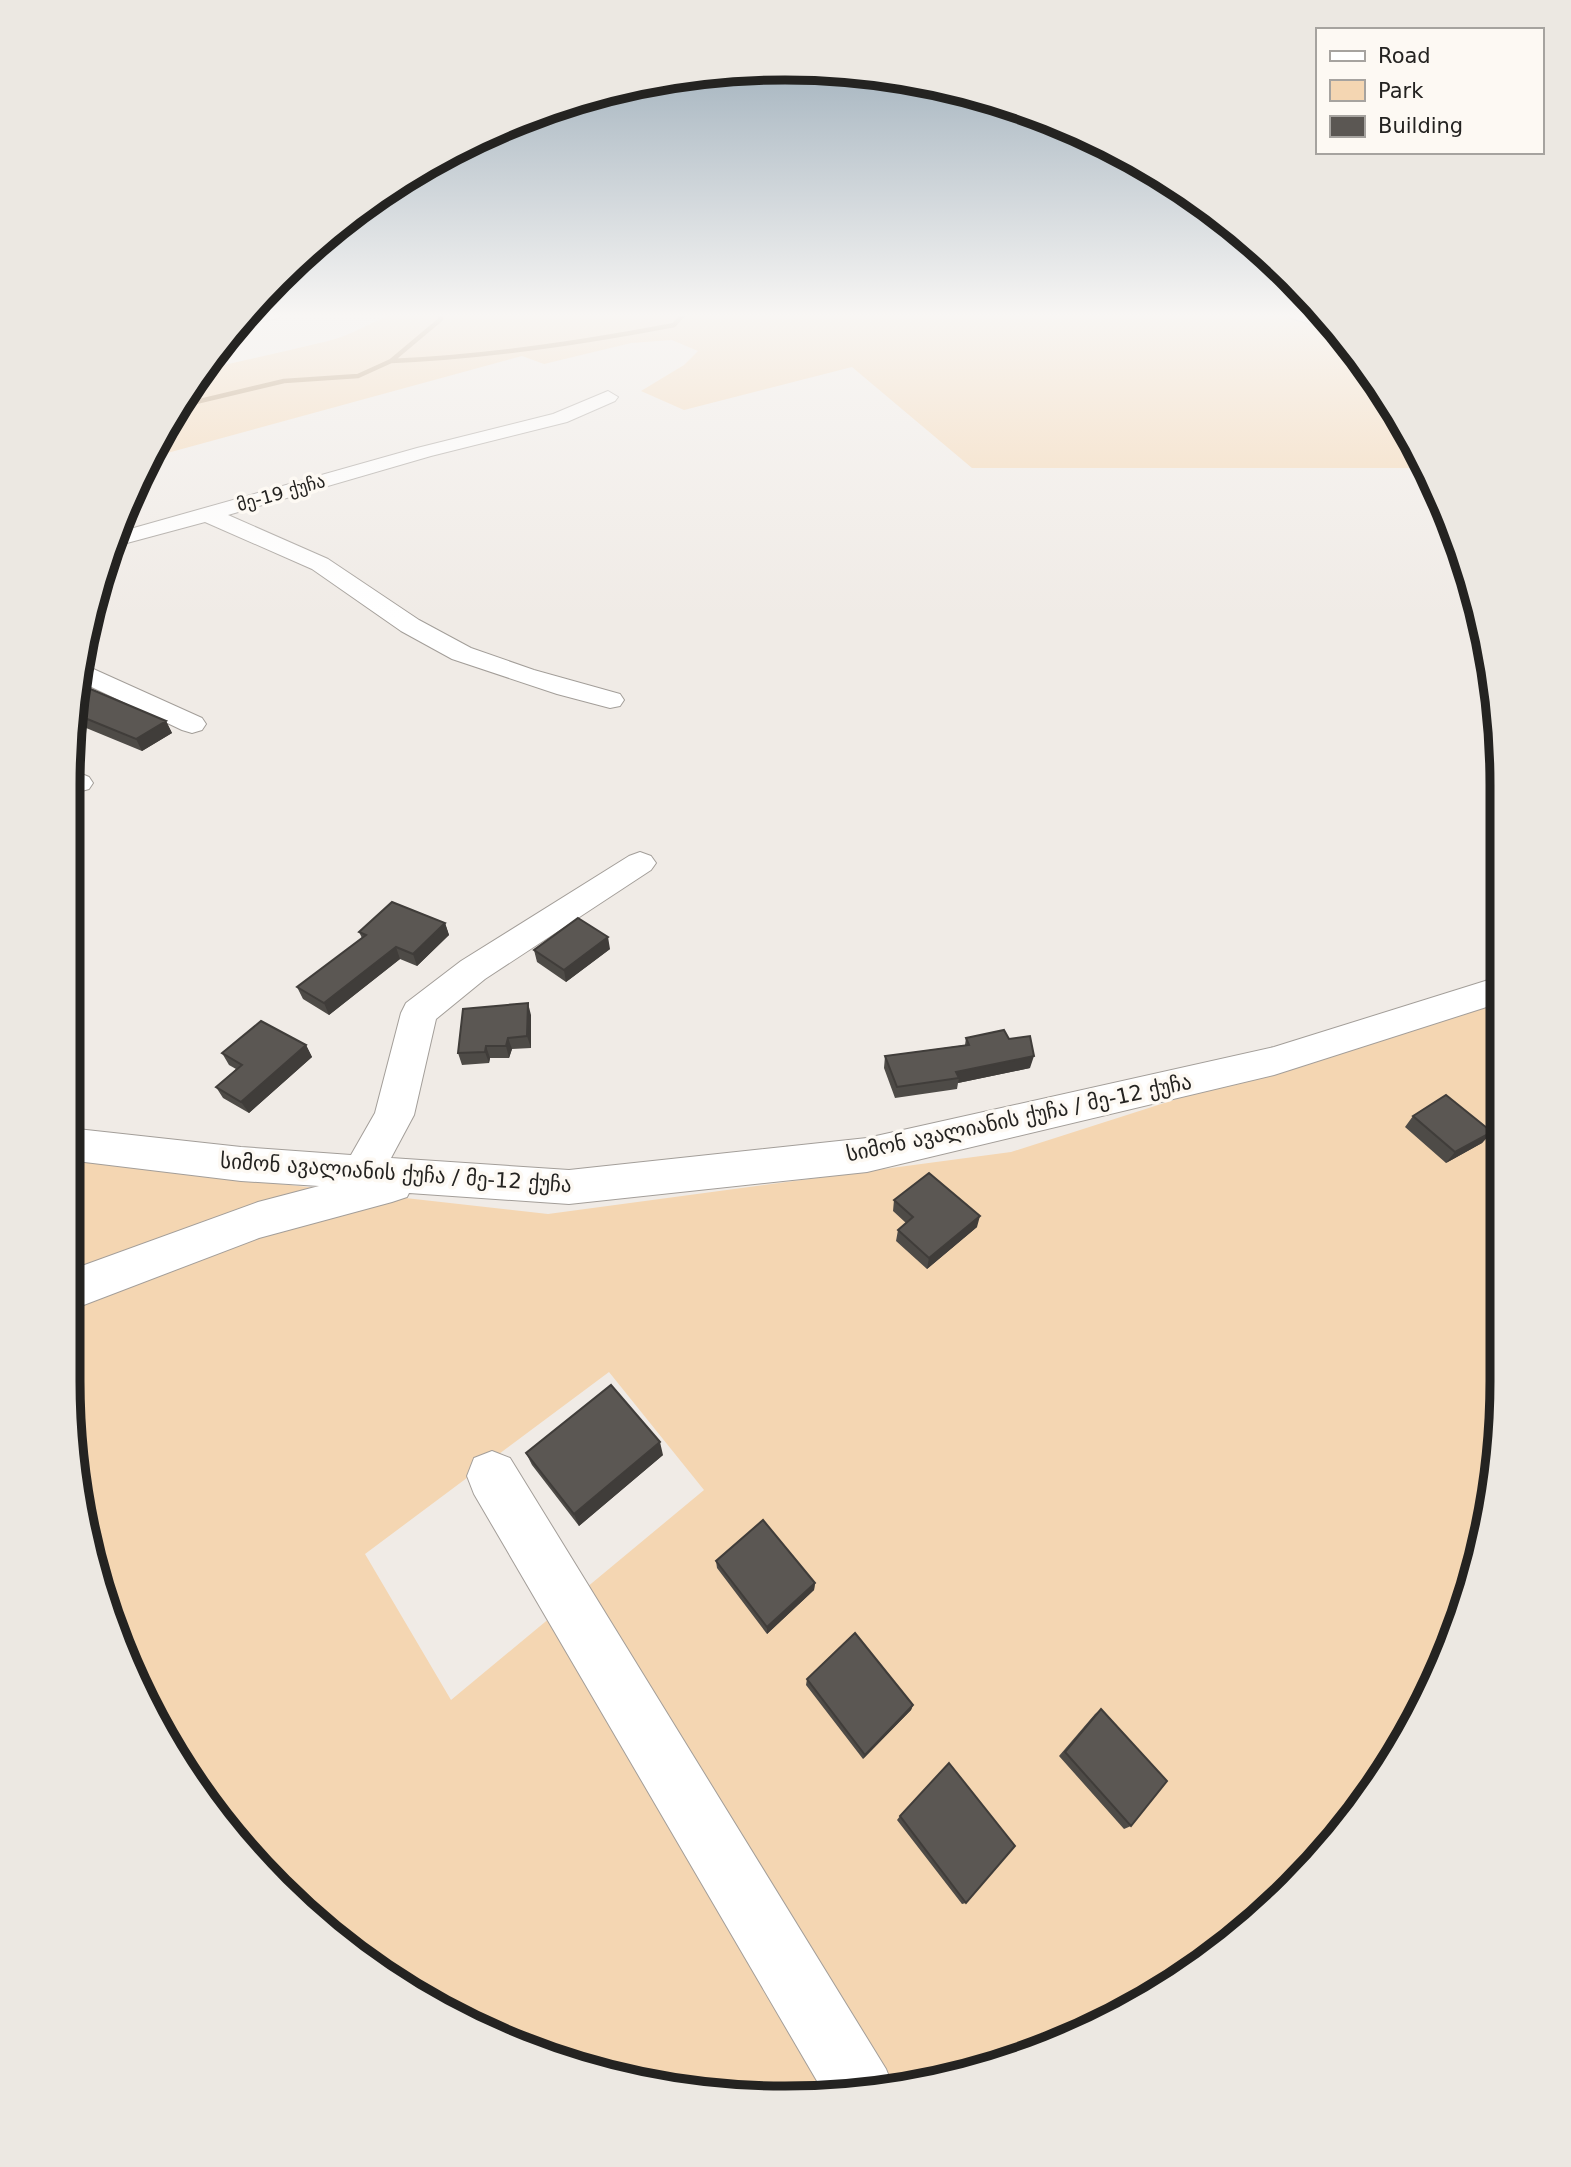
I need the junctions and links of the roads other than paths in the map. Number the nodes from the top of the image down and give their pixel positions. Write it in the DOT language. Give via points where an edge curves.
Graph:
graph roads {
  1 [pos="567,415"];
  2 [pos="207,514"];
  3 [pos="126,538"];
  4 [pos="90,676"];
  5 [pos="610,701"];
  6 [pos="192,724"];
  7 [pos="640,863"];
  8 [pos="1490,993"];
  9 [pos="80,1145"];
  10 [pos="362,1173"];
  11 [pos="423,1177"];
  12 [pos="80,1286"];
  13 [pos="492,1476"];
  14 [pos="856,2082"];
  1 -- 2 [label="street, მე-19 ქუჩა"];
  2 -- 3 [label="street, მე-19 ქუჩა"];
  2 -- 5 [label="street" via="321,565 445,645"];
  4 -- 6 [label="street"];
  7 -- 10 [label="street" via="473,970 419,1013 394,1115"];
  8 -- 11 [label="street, სიმონ ავალიანის ქუჩა / მე-12 ქუჩა" via="1274,1061 867,1155 569,1187"];
  9 -- 10 [label="street, სიმონ ავალიანის ქუჩა / მე-12 ქუჩა"];
  10 -- 11 [label="street, სიმონ ავალიანის ქუჩა / მე-12 ქუჩა"];
  11 -- 12 [label="street" via="258,1220"];
  13 -- 14 [label="street"];
}
